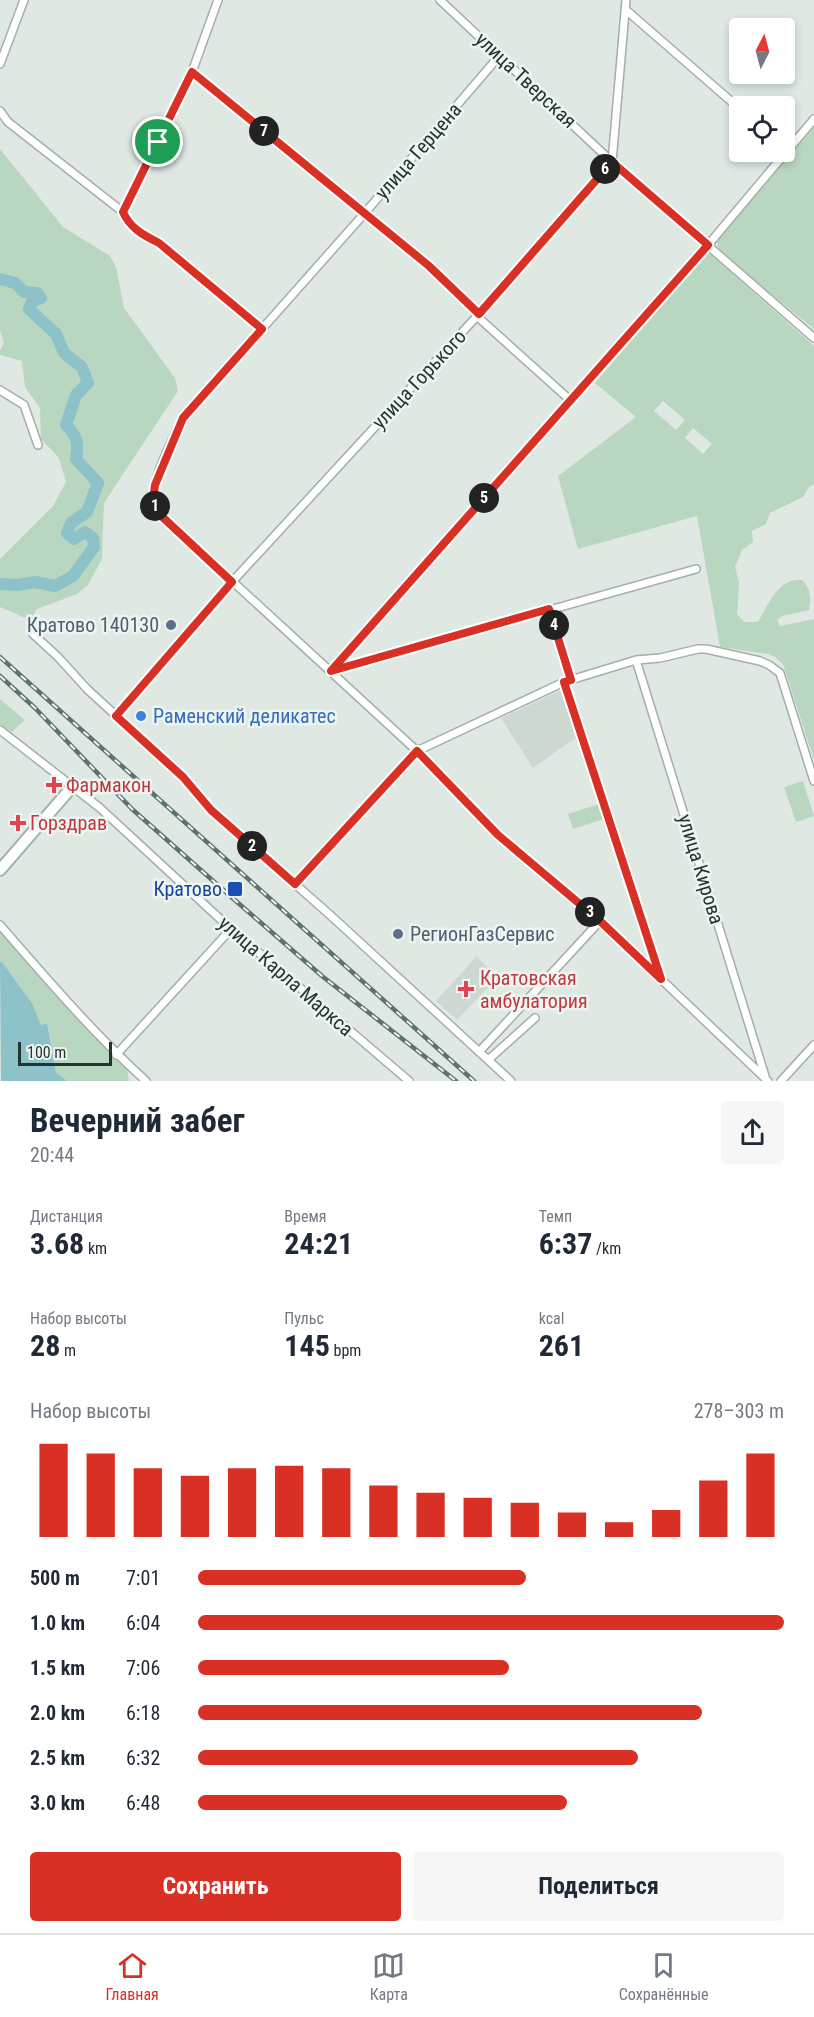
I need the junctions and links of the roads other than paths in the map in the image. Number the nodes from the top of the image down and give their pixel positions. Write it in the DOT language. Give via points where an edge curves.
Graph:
graph roads {
  1 [pos="24,0"];
  2 [pos="218,0"];
  3 [pos="626,0"];
  4 [pos="444,2"];
  5 [pos="626,10"];
  6 [pos="500,55"];
  7 [pos="0,64"];
  8 [pos="192,72"];
  9 [pos="729,99"];
  10 [pos="0,111"];
  11 [pos="814,119"];
  12 [pos="795,140"];
  13 [pos="612,162"];
  14 [pos="776,162"];
  15 [pos="123,212"];
  16 [pos="364,214"];
  17 [pos="708,245"];
  18 [pos="479,314"];
  19 [pos="262,329"];
  20 [pos="814,338"];
  21 [pos="0,390"];
  22 [pos="570,400"];
  23 [pos="38,445"];
  24 [pos="696,569"];
  25 [pos="232,582"];
  26 [pos="549,609"];
  27 [pos="33,634"];
  28 [pos="636,660"];
  29 [pos="331,671"];
  30 [pos="568,681"];
  31 [pos="116,716"];
  32 [pos="0,730"];
  33 [pos="417,751"];
  34 [pos="814,781"];
  35 [pos="72,787"];
  36 [pos="0,870"];
  37 [pos="295,884"];
  38 [pos="600,921"];
  39 [pos="0,925"];
  40 [pos="231,929"];
  41 [pos="661,979"];
  42 [pos="535,1018"];
  43 [pos="814,1045"];
  44 [pos="479,1052"];
  45 [pos="116,1055"];
  46 [pos="488,1060"];
  47 [pos="767,1080"];
  48 [pos="146,1081"];
  49 [pos="409,1081"];
  50 [pos="511,1081"];
  51 [pos="781,1081"];
  1 -- 7 [label="street"];
  2 -- 8 [label="street"];
  3 -- 5 [label="street"];
  4 -- 6 [label="street, улица Тверская"];
  5 -- 9 [label="street"];
  5 -- 13 [label="street"];
  6 -- 13 [label="street, улица Тверская"];
  6 -- 16 [label="street, улица Герцена"];
  8 -- 15 [label="street"];
  8 -- 16 [label="street"];
  10 -- 15 [label="street" via="8,122"];
  11 -- 12 [label="street"];
  13 -- 17 [label="street, улица Тверская"];
  13 -- 18 [label="street, улица Горького"];
  14 -- 17 [label="street"];
  15 -- 19 [label="street" via="141,234 159,243"];
  16 -- 18 [label="street" via="429,266"];
  16 -- 19 [label="street, улица Герцена"];
  17 -- 20 [label="street, улица Тверская"];
  17 -- 22 [label="street"];
  18 -- 22 [label="street"];
  18 -- 25 [label="street, улица Горького"];
  19 -- 25 [label="street, улица Герцена" via="183,418 161,468 153,500 156,511"];
  21 -- 23 [label="street" via="24,405"];
  22 -- 29 [label="street"];
  24 -- 26 [label="street"];
  25 -- 29 [label="street, улица Герцена"];
  25 -- 31 [label="street, улица Горького"];
  26 -- 29 [label="street"];
  26 -- 30 [label="street"];
  27 -- 31 [label="street"];
  28 -- 30 [label="street"];
  28 -- 34 [label="street" via="706,649 770,665 780,673"];
  28 -- 47 [label="street, улица Кирова"];
  29 -- 33 [label="street, улица Герцена"];
  30 -- 33 [label="street"];
  30 -- 41 [label="street"];
  31 -- 37 [label="street" via="183,777 211,810"];
  32 -- 35 [label="street, улица Карла Маркса"];
  33 -- 37 [label="street"];
  33 -- 38 [label="street, улица Герцена" via="498,835"];
  35 -- 36 [label="street"];
  35 -- 40 [label="street, улица Карла Маркса"];
  37 -- 44 [label="street"];
  38 -- 41 [label="street, улица Герцена"];
  38 -- 44 [label="street"];
  39 -- 45 [label="street"];
  40 -- 45 [label="street"];
  40 -- 49 [label="street, улица Карла Маркса"];
  41 -- 47 [label="street, улица Герцена"];
  42 -- 46 [label="street"];
  43 -- 51 [label="street"];
  44 -- 46 [label="street"];
  45 -- 48 [label="street"];
  46 -- 50 [label="street"];
}
